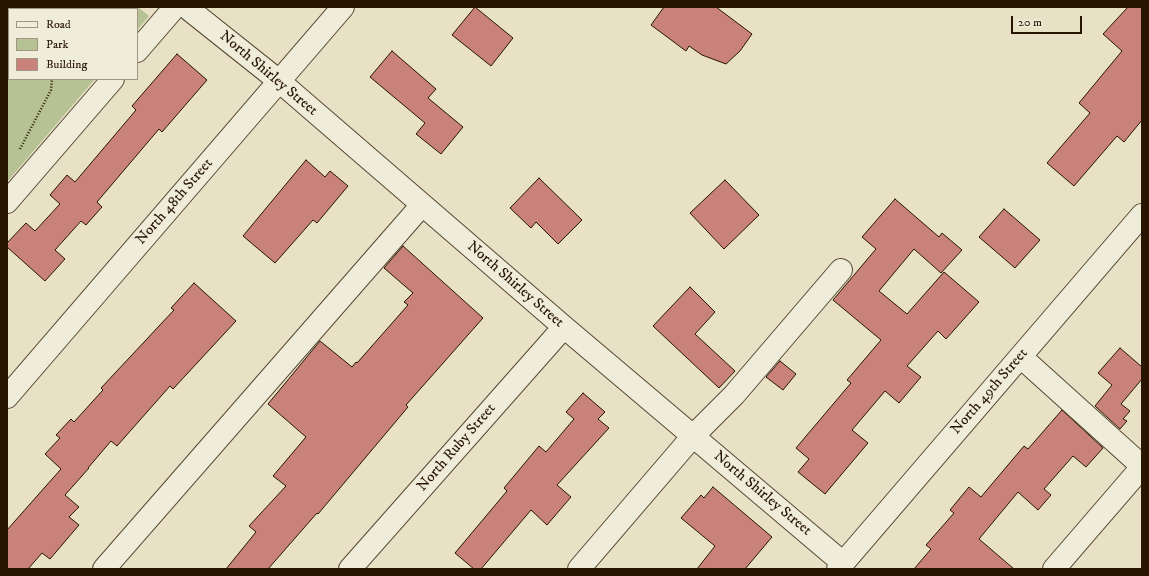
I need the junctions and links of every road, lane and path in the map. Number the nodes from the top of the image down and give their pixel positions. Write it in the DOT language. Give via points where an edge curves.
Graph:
graph roads {
  1 [pos="175,7"];
  2 [pos="186,7"];
  3 [pos="343,7"];
  4 [pos="138,50"];
  5 [pos="52,80"];
  6 [pos="112,80"];
  7 [pos="279,81"];
  8 [pos="20,150"];
  9 [pos="7,202"];
  10 [pos="422,205"];
  11 [pos="1142,215"];
  12 [pos="841,270"];
  13 [pos="564,327"];
  14 [pos="1021,356"];
  15 [pos="7,397"];
  16 [pos="693,436"];
  17 [pos="1142,466"];
  18 [pos="840,566"];
  19 [pos="104,569"];
  20 [pos="350,569"];
  21 [pos="579,569"];
  22 [pos="1054,569"];
  1 -- 4 [label="street"];
  2 -- 7 [label="street, North Shirley Street"];
  3 -- 7 [label="street, North 48th Street"];
  5 -- 8 [label="path" via="50,90"];
  6 -- 9 [label="street"];
  7 -- 10 [label="street, North Shirley Street"];
  7 -- 15 [label="street, North 48th Street"];
  10 -- 13 [label="street, North Shirley Street"];
  10 -- 19 [label="street"];
  11 -- 14 [label="street, North 49th Street"];
  12 -- 16 [label="street" via="734,395"];
  13 -- 16 [label="street, North Shirley Street"];
  13 -- 20 [label="street, North Ruby Street"];
  14 -- 17 [label="street"];
  14 -- 18 [label="street, North 49th Street"];
  16 -- 18 [label="street, North Shirley Street"];
  16 -- 21 [label="street"];
  17 -- 22 [label="street"];
}
